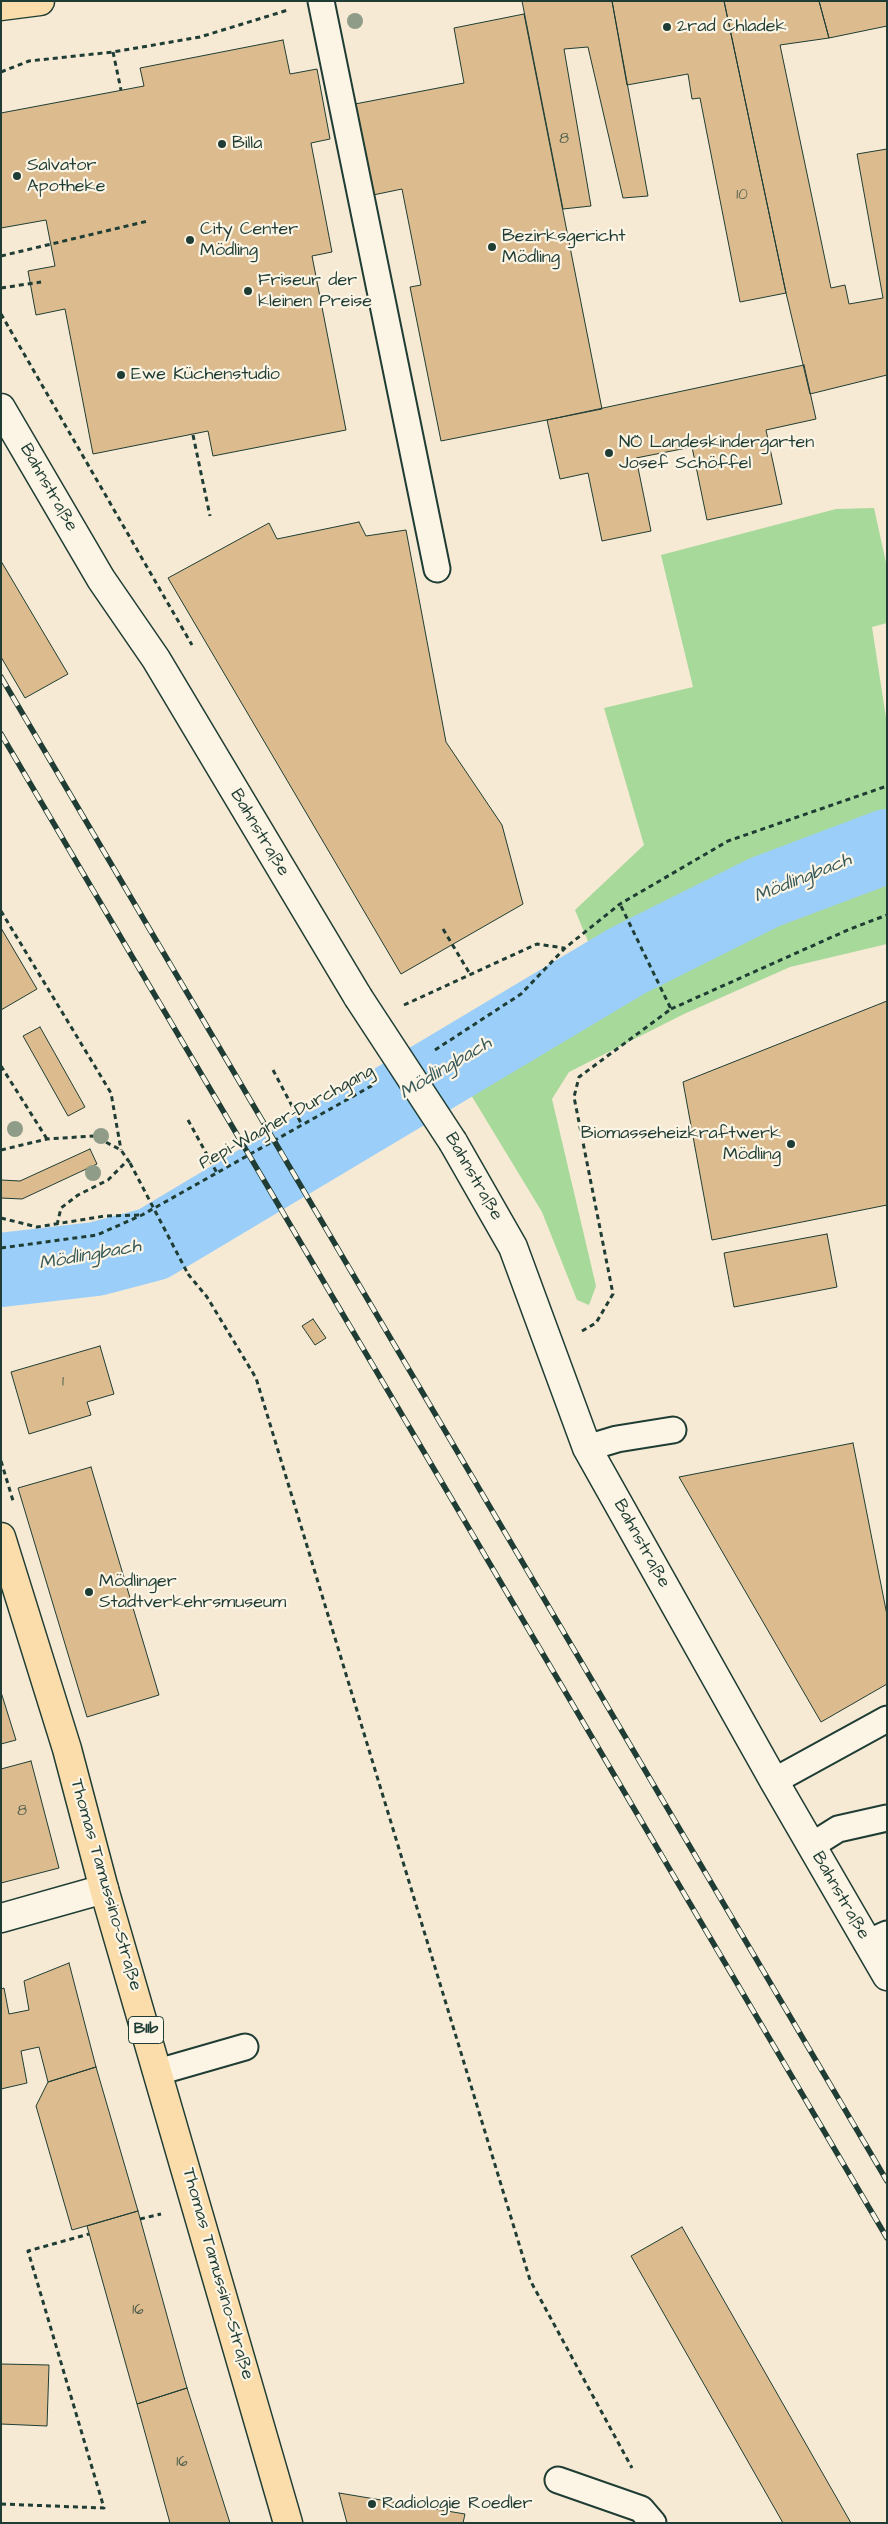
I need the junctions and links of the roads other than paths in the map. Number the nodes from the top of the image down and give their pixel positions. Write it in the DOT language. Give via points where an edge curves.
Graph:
graph roads {
  1 [pos="40,1"];
  2 [pos="321,1"];
  3 [pos="1,6"];
  4 [pos="1,408"];
  5 [pos="437,569"];
  6 [pos="673,1430"];
  7 [pos="587,1448"];
  8 [pos="1,1537"];
  9 [pos="887,1719"];
  10 [pos="774,1781"];
  11 [pos="887,1818"];
  12 [pos="811,1846"];
  13 [pos="104,1889"];
  14 [pos="1,1918"];
  15 [pos="877,1938"];
  16 [pos="887,1976"];
  17 [pos="245,2047"];
  18 [pos="158,2072"];
  19 [pos="558,2480"];
  20 [pos="647,2516"];
  21 [pos="288,2523"];
  1 -- 3 [label="main road"];
  2 -- 5 [label="lane"];
  4 -- 7 [label="street, Bahnstraße, bridge" via="101,579 156,659 358,997 453,1142 513,1247"];
  6 -- 7 [label="lane" via="617,1439"];
  7 -- 10 [label="street, Bahnstraße"];
  8 -- 13 [label="main road, Thomas Tamussino-Straße / B11b" via="67,1749"];
  9 -- 10 [label="lane"];
  10 -- 12 [label="street, Bahnstraße"];
  11 -- 12 [label="lane" via="838,1830"];
  12 -- 15 [label="street, Bahnstraße"];
  13 -- 14 [label="street"];
  13 -- 18 [label="main road, Thomas Tamussino-Straße / B11b"];
  15 -- 16 [label="street, Bahnstraße"];
  17 -- 18 [label="lane"];
  18 -- 21 [label="main road, Thomas Tamussino-Straße / B11b"];
  19 -- 20 [label="lane"];
}
